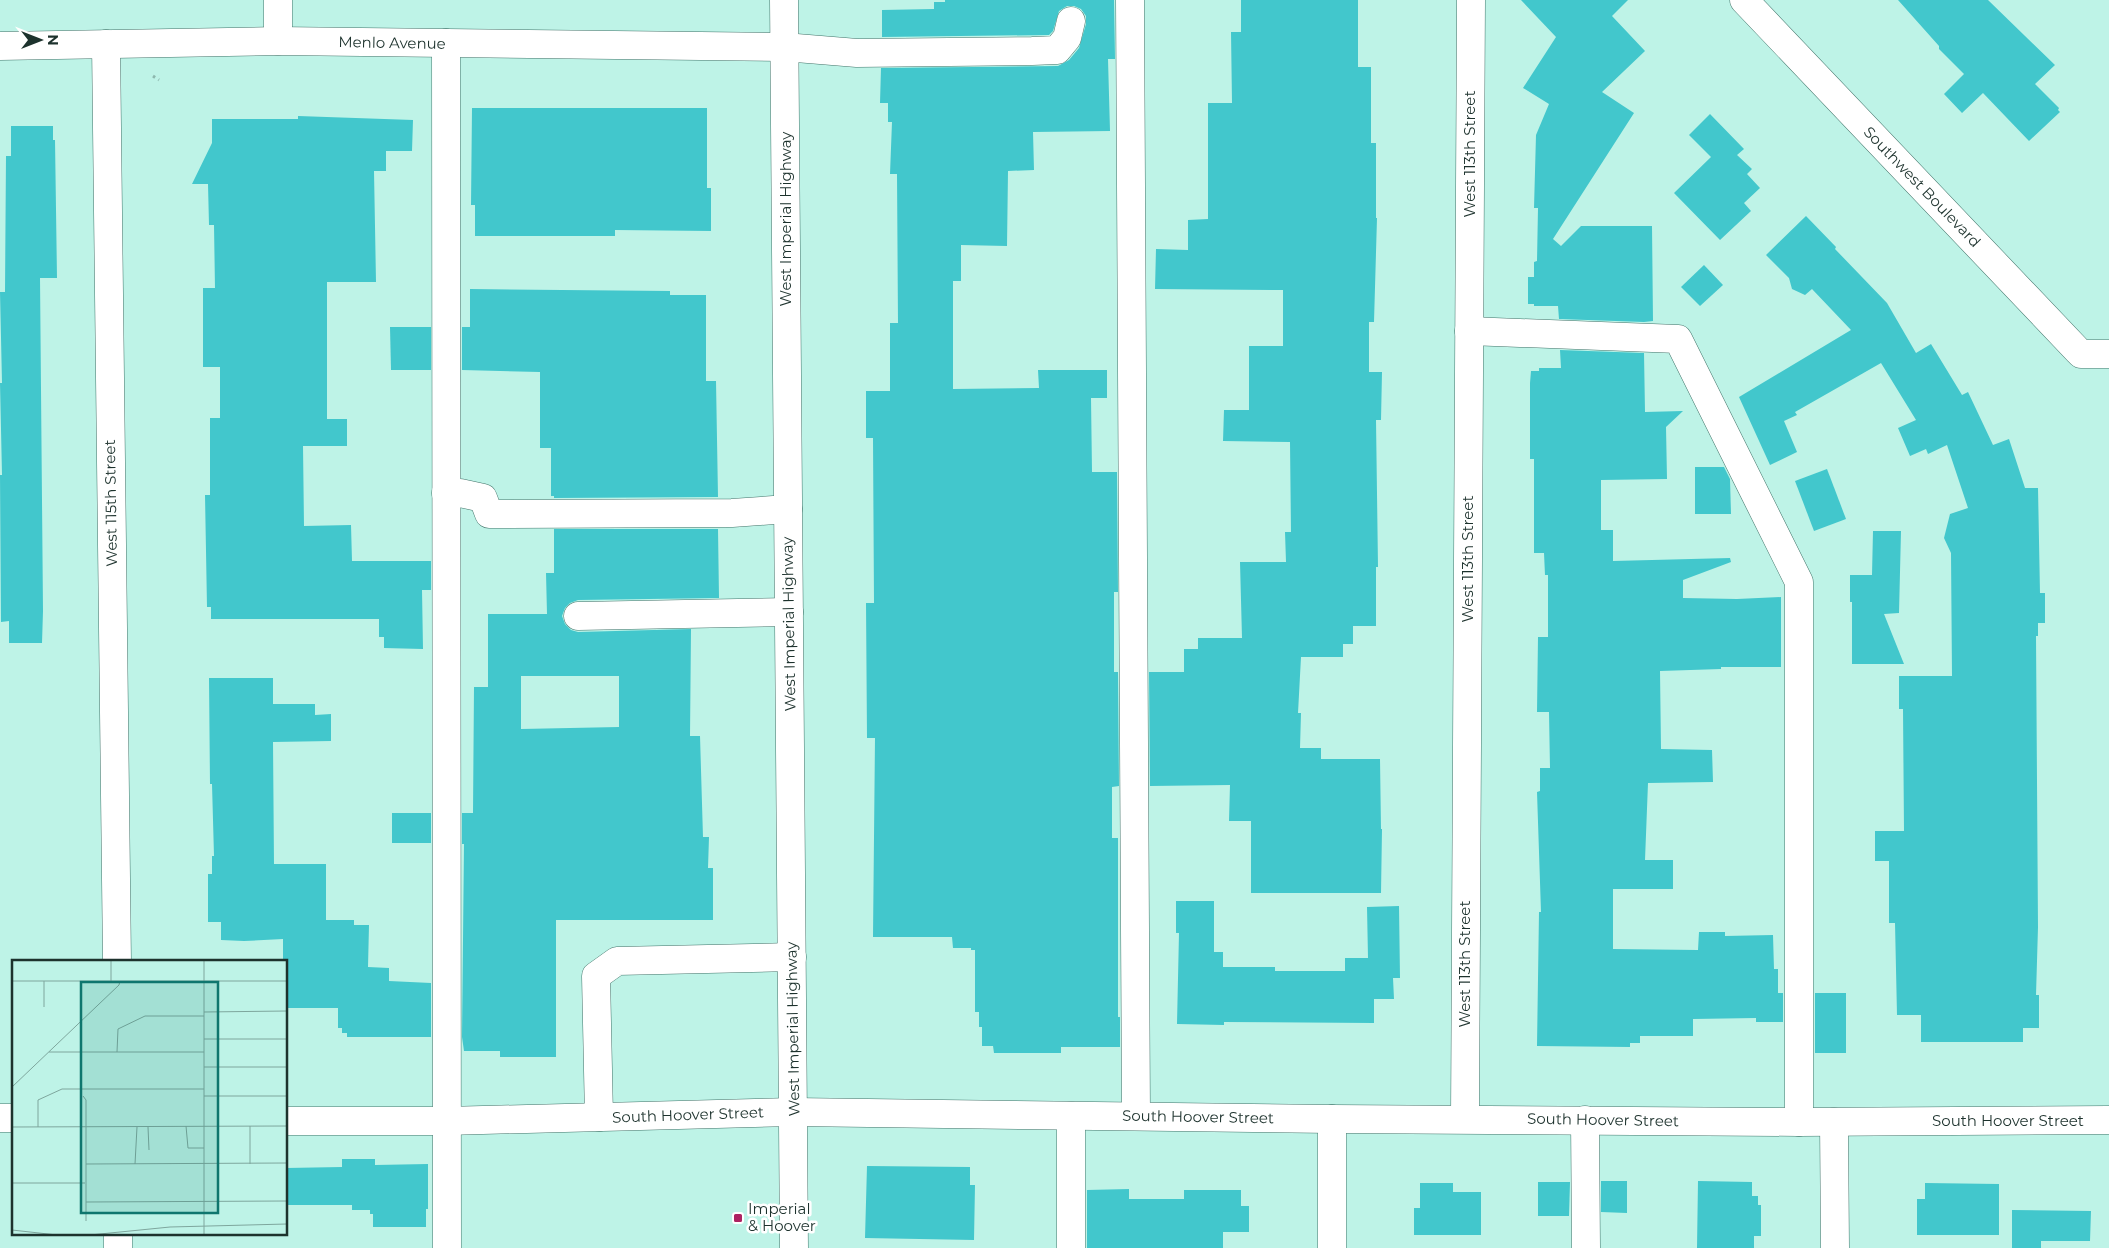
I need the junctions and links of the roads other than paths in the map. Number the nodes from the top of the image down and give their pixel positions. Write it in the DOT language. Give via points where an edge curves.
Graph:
graph roads {
  1 [pos="278,0"];
  2 [pos="784,0"];
  3 [pos="1130,0"];
  4 [pos="1471,0"];
  5 [pos="1744,0"];
  6 [pos="1071,21"];
  7 [pos="278,41"];
  8 [pos="446,43"];
  9 [pos="106,44"];
  10 [pos="0,46"];
  11 [pos="784,47"];
  12 [pos="1469,331"];
  13 [pos="2109,354"];
  14 [pos="446,493"];
  15 [pos="788,509"];
  16 [pos="789,612"];
  17 [pos="578,616"];
  18 [pos="792,957"];
  19 [pos="117,960"];
  20 [pos="794,1112"];
  21 [pos="1071,1116"];
  22 [pos="1136,1116"];
  23 [pos="599,1117"];
  24 [pos="1465,1118"];
  25 [pos="1332,1119"];
  26 [pos="1585,1120"];
  27 [pos="2109,1120"];
  28 [pos="288,1121"];
  29 [pos="446,1121"];
  30 [pos="1799,1122"];
  31 [pos="1834,1122"];
  32 [pos="447,1248"];
  33 [pos="794,1248"];
  34 [pos="1071,1248"];
  35 [pos="1332,1248"];
  36 [pos="1586,1248"];
  37 [pos="1835,1248"];
  1 -- 7 [label="street"];
  2 -- 11 [label="street, West Imperial Highway"];
  3 -- 22 [label="street"];
  4 -- 12 [label="street, West 113th Street"];
  5 -- 13 [label="street, Southwest Boulevard" via="2081,354"];
  6 -- 11 [label="street, Menlo Avenue" via="1067,38 1057,50 857,53"];
  7 -- 8 [label="street, Menlo Avenue"];
  7 -- 9 [label="street, Menlo Avenue"];
  8 -- 11 [label="street, Menlo Avenue"];
  8 -- 14 [label="street"];
  9 -- 10 [label="street, Menlo Avenue"];
  9 -- 19 [label="street, West 115th Street"];
  11 -- 15 [label="street, West Imperial Highway"];
  12 -- 24 [label="street, West 113th Street"];
  12 -- 30 [label="street" via="1678,339 1799,582"];
  14 -- 15 [label="street" via="483,498 489,514 732,513"];
  14 -- 29 [label="street"];
  15 -- 16 [label="street, West Imperial Highway"];
  16 -- 17 [label="street"];
  16 -- 18 [label="street, West Imperial Highway"];
  18 -- 20 [label="street, West Imperial Highway"];
  18 -- 23 [label="street" via="618,961 596,976"];
  20 -- 21 [label="street, South Hoover Street"];
  20 -- 23 [label="street, South Hoover Street"];
  20 -- 33 [label="street, West Imperial Highway"];
  21 -- 22 [label="street, South Hoover Street"];
  21 -- 34 [label="street"];
  22 -- 25 [label="street, South Hoover Street"];
  23 -- 29 [label="street, South Hoover Street"];
  24 -- 25 [label="street, South Hoover Street"];
  24 -- 26 [label="street, South Hoover Street"];
  25 -- 35 [label="street"];
  26 -- 30 [label="street, South Hoover Street"];
  26 -- 36 [label="street"];
  27 -- 31 [label="street, South Hoover Street"];
  28 -- 29 [label="street, South Hoover Street"];
  29 -- 32 [label="street"];
  30 -- 31 [label="street, South Hoover Street"];
  31 -- 37 [label="street"];
}
